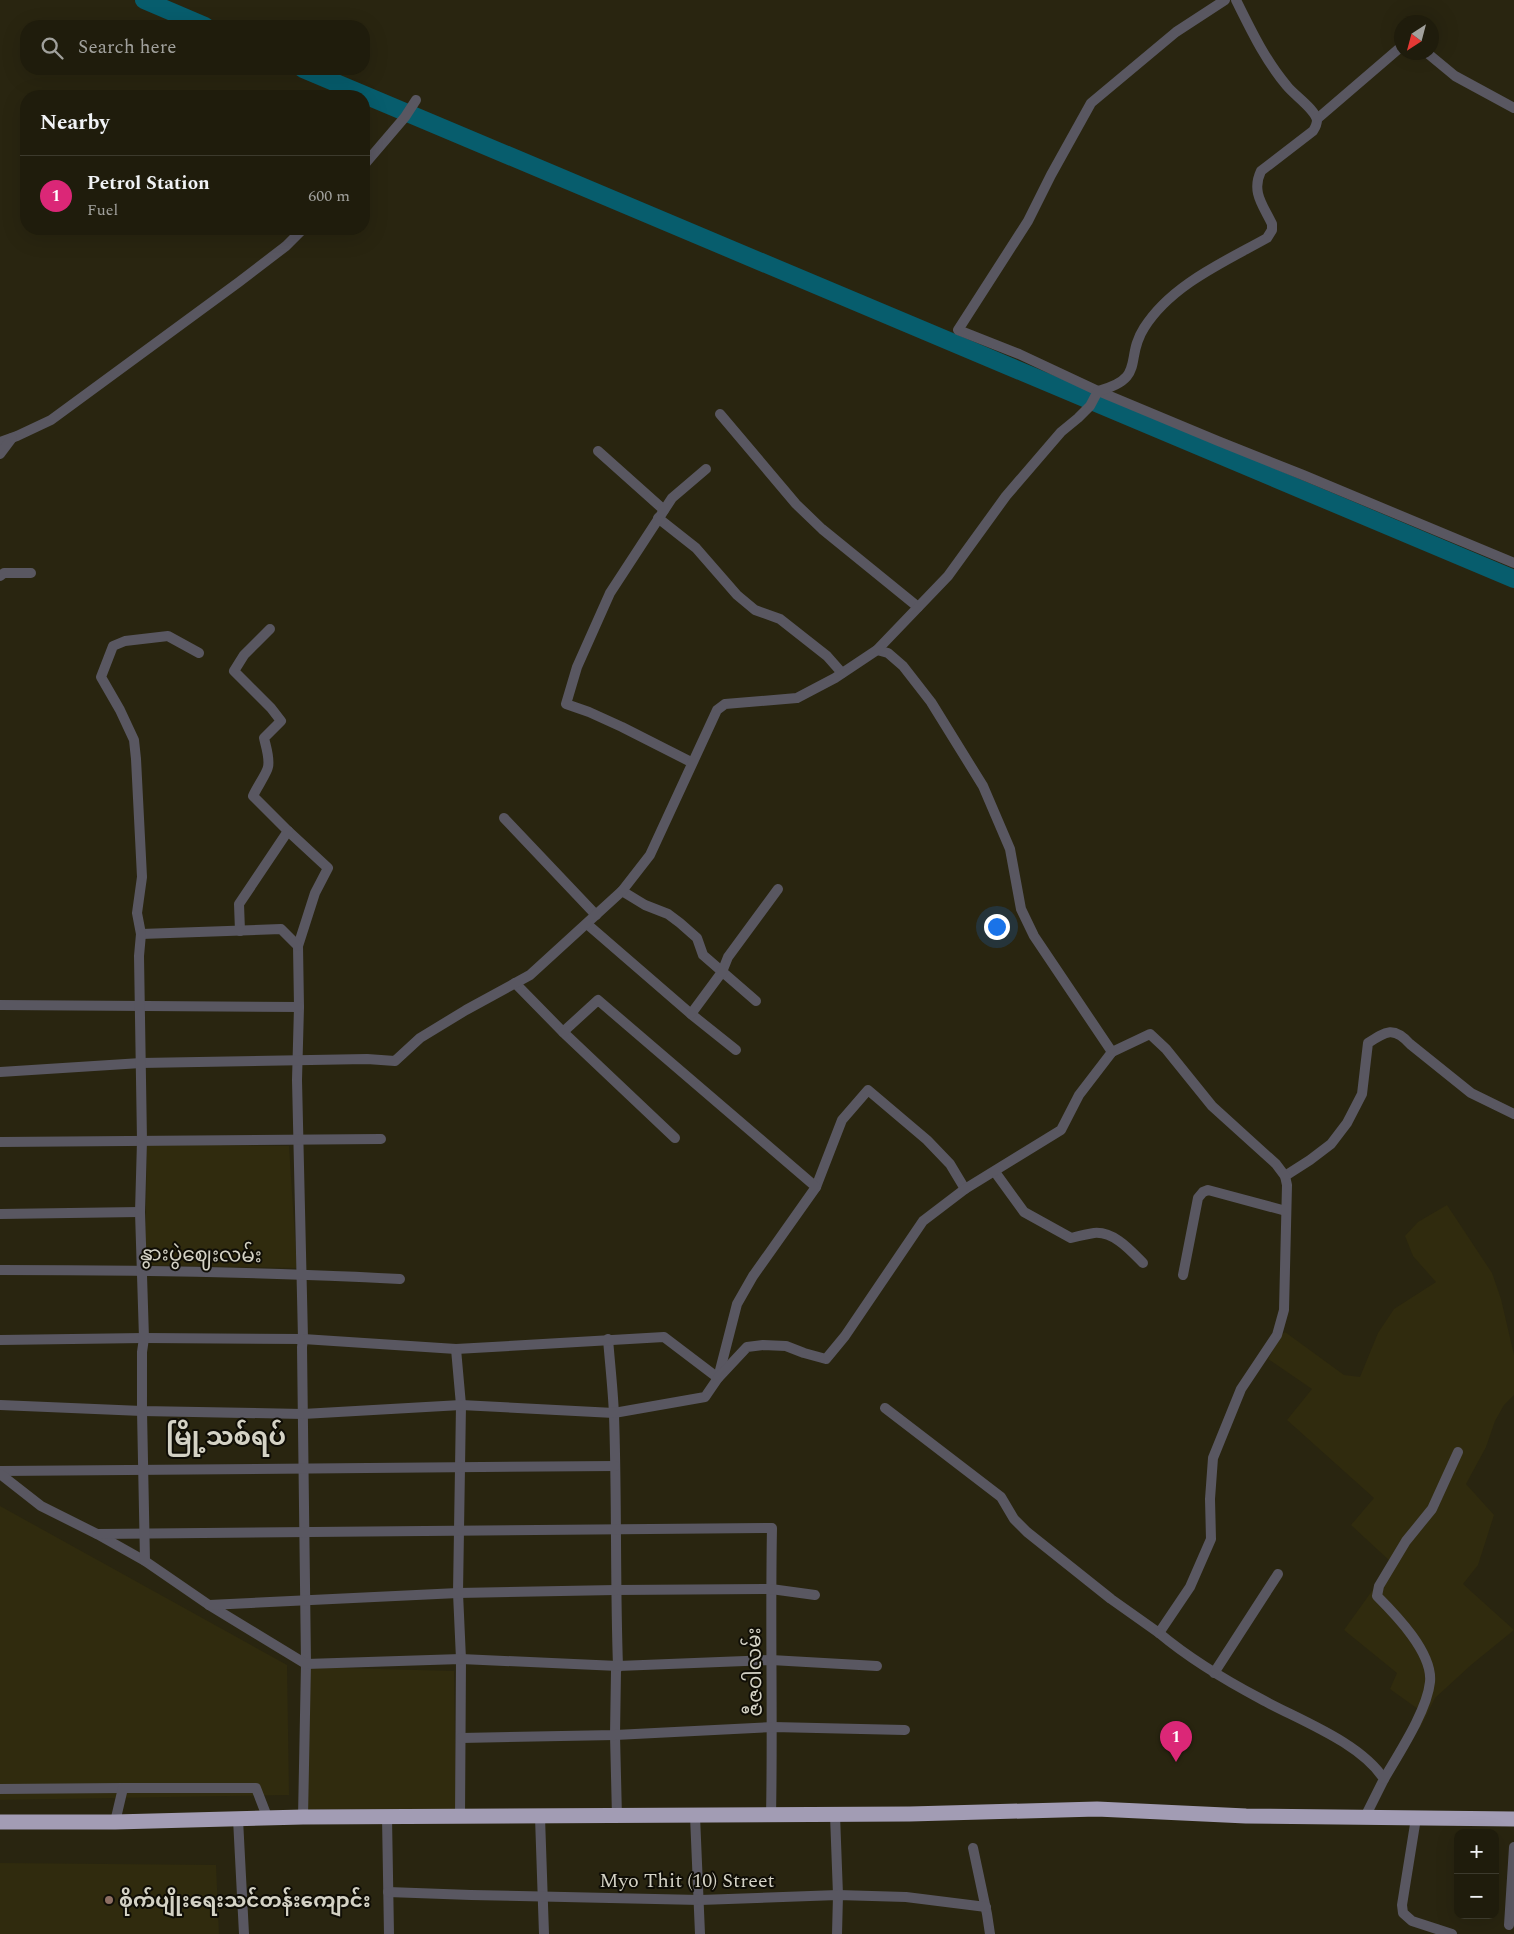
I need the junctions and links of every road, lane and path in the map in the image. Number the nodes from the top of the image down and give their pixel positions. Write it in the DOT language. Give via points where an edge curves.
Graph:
graph roads {
  1 [pos="1225,0"];
  2 [pos="1236,0"];
  3 [pos="1394,53"];
  4 [pos="1436,60"];
  5 [pos="416,100"];
  6 [pos="1514,108"];
  7 [pos="1317,119"];
  8 [pos="370,158"];
  9 [pos="297,235"];
  10 [pos="1098,391"];
  11 [pos="720,414"];
  12 [pos="12,438"];
  13 [pos="0,442"];
  14 [pos="598,451"];
  15 [pos="0,454"];
  16 [pos="706,469"];
  17 [pos="661,514"];
  18 [pos="1514,563"];
  19 [pos="31,573"];
  20 [pos="0,576"];
  21 [pos="918,607"];
  22 [pos="270,629"];
  23 [pos="876,650"];
  24 [pos="199,653"];
  25 [pos="842,673"];
  26 [pos="691,762"];
  27 [pos="504,818"];
  28 [pos="288,831"];
  29 [pos="778,889"];
  30 [pos="622,892"];
  31 [pos="596,915"];
  32 [pos="587,924"];
  33 [pos="240,931"];
  34 [pos="141,934"];
  35 [pos="298,946"];
  36 [pos="722,972"];
  37 [pos="514,984"];
  38 [pos="756,1001"];
  39 [pos="0,1005"];
  40 [pos="139,1006"];
  41 [pos="300,1007"];
  42 [pos="691,1014"];
  43 [pos="562,1032"];
  44 [pos="736,1050"];
  45 [pos="1112,1052"];
  46 [pos="299,1060"];
  47 [pos="141,1063"];
  48 [pos="0,1072"];
  49 [pos="1514,1114"];
  50 [pos="675,1138"];
  51 [pos="298,1139"];
  52 [pos="381,1139"];
  53 [pos="142,1141"];
  54 [pos="0,1142"];
  55 [pos="995,1172"];
  56 [pos="1285,1176"];
  57 [pos="816,1187"];
  58 [pos="965,1189"];
  59 [pos="1286,1211"];
  60 [pos="140,1212"];
  61 [pos="0,1214"];
  62 [pos="1144,1263"];
  63 [pos="0,1270"];
  64 [pos="141,1270"];
  65 [pos="302,1274"];
  66 [pos="1183,1274"];
  67 [pos="400,1279"];
  68 [pos="144,1338"];
  69 [pos="608,1339"];
  70 [pos="0,1340"];
  71 [pos="304,1340"];
  72 [pos="456,1349"];
  73 [pos="718,1378"];
  74 [pos="0,1405"];
  75 [pos="461,1405"];
  76 [pos="885,1408"];
  77 [pos="142,1411"];
  78 [pos="614,1413"];
  79 [pos="303,1414"];
  80 [pos="1458,1452"];
  81 [pos="615,1466"];
  82 [pos="461,1467"];
  83 [pos="303,1468"];
  84 [pos="143,1470"];
  85 [pos="0,1472"];
  86 [pos="616,1530"];
  87 [pos="459,1531"];
  88 [pos="303,1532"];
  89 [pos="97,1534"];
  90 [pos="144,1534"];
  91 [pos="145,1561"];
  92 [pos="1278,1574"];
  93 [pos="771,1589"];
  94 [pos="615,1590"];
  95 [pos="458,1593"];
  96 [pos="815,1595"];
  97 [pos="304,1601"];
  98 [pos="208,1605"];
  99 [pos="1159,1633"];
  100 [pos="461,1659"];
  101 [pos="771,1660"];
  102 [pos="306,1664"];
  103 [pos="618,1666"];
  104 [pos="877,1666"];
  105 [pos="1214,1673"];
  106 [pos="773,1727"];
  107 [pos="905,1730"];
  108 [pos="615,1734"];
  109 [pos="461,1738"];
  110 [pos="1384,1778"];
  111 [pos="123,1788"];
  112 [pos="0,1789"];
  113 [pos="835,1815"];
  114 [pos="695,1816"];
  115 [pos="771,1816"];
  116 [pos="303,1817"];
  117 [pos="387,1817"];
  118 [pos="460,1817"];
  119 [pos="540,1817"];
  120 [pos="617,1817"];
  121 [pos="1365,1817"];
  122 [pos="1416,1818"];
  123 [pos="238,1819"];
  124 [pos="268,1819"];
  125 [pos="1514,1819"];
  126 [pos="0,1822"];
  127 [pos="115,1822"];
  128 [pos="1514,1847"];
  129 [pos="973,1848"];
  130 [pos="388,1892"];
  131 [pos="838,1895"];
  132 [pos="543,1897"];
  133 [pos="700,1900"];
  134 [pos="986,1907"];
  135 [pos="1509,1925"];
  136 [pos="244,1934"];
  137 [pos="389,1934"];
  138 [pos="544,1934"];
  139 [pos="700,1934"];
  140 [pos="837,1934"];
  141 [pos="990,1934"];
  142 [pos="1452,1934"];
  1 -- 10 [label="street" via="1176,32 1091,103 1028,221 958,330"];
  2 -- 7 [label="street" via="1264,56"];
  3 -- 7 [label="street"];
  4 -- 6 [label="street" via="1455,76"];
  5 -- 8 [label="street"];
  7 -- 10 [label="street" via="1313,131 1261,171 1257,180 1256,189 1272,224 1267,238 1177,292 1144,328 1132,369 1125,378 1119,384"];
  9 -- 12 [label="street" via="112,377 51,420"];
  10 -- 18 [label="street"];
  10 -- 21 [label="street" via="1090,406 1061,432 1006,496 948,576"];
  11 -- 21 [label="street" via="796,504"];
  12 -- 13 [label="street"];
  12 -- 15 [label="street"];
  14 -- 17 [label="street"];
  16 -- 17 [label="street" via="672,498"];
  17 -- 25 [label="street" via="737,595 755,610 780,618 827,656"];
  17 -- 26 [label="street" via="610,592 577,667 566,704 622,727"];
  19 -- 20 [label="street" via="4,573"];
  21 -- 23 [label="street"];
  22 -- 28 [label="street" via="244,655 234,671 281,721 264,738 268,769 253,796"];
  23 -- 25 [label="street"];
  23 -- 45 [label="street" via="888,653 903,666 931,702 978,778 1010,849 1021,909 1034,936"];
  24 -- 34 [label="street" via="168,636 125,641 113,646 101,677 134,740 142,877 137,913"];
  25 -- 26 [label="street" via="797,698 725,704 712,717"];
  26 -- 30 [label="street" via="650,855"];
  27 -- 31 [label="street"];
  28 -- 33 [label="street" via="239,904"];
  28 -- 35 [label="street" via="328,868 315,893"];
  29 -- 36 [label="street" via="728,956"];
  30 -- 31 [label="street"];
  30 -- 36 [label="street" via="680,922 698,938 704,955"];
  31 -- 32 [label="street"];
  32 -- 37 [label="street" via="530,976"];
  32 -- 42 [label="street"];
  33 -- 34 [label="street"];
  33 -- 35 [label="street" via="281,930"];
  34 -- 40 [label="street"];
  35 -- 41 [label="street"];
  36 -- 38 [label="street"];
  36 -- 42 [label="street"];
  37 -- 43 [label="street"];
  37 -- 46 [label="street" via="420,1038 395,1061"];
  39 -- 40 [label="street"];
  40 -- 41 [label="street"];
  40 -- 47 [label="street"];
  41 -- 46 [label="street"];
  42 -- 44 [label="street"];
  43 -- 50 [label="street"];
  43 -- 57 [label="street" via="598,1000"];
  45 -- 55 [label="street" via="1079,1095 1061,1130"];
  45 -- 56 [label="street" via="1150,1034 1212,1106"];
  46 -- 47 [label="street"];
  46 -- 51 [label="street"];
  47 -- 48 [label="street"];
  47 -- 53 [label="street"];
  49 -- 56 [label="street" via="1471,1093 1401,1034 1391,1032 1368,1043 1362,1094 1347,1123 1331,1144"];
  51 -- 52 [label="street"];
  51 -- 53 [label="street"];
  51 -- 65 [label="street"];
  53 -- 54 [label="street"];
  53 -- 60 [label="street"];
  55 -- 58 [label="street"];
  55 -- 62 [label="street" via="1024,1212 1071,1238 1096,1233 1107,1235 1125,1244"];
  56 -- 59 [label="street"];
  57 -- 58 [label="street" via="842,1120 868,1090 927,1140 950,1164"];
  57 -- 73 [label="street" via="752,1276 737,1304"];
  58 -- 73 [label="street" via="923,1221 826,1359 786,1346 763,1344 747,1347"];
  59 -- 66 [label="street" via="1208,1190 1202,1192 1198,1198"];
  59 -- 99 [label="street" via="1284,1310 1277,1335 1241,1389 1214,1458 1211,1539 1190,1587"];
  60 -- 61 [label="street"];
  60 -- 64 [label="street"];
  63 -- 64 [label="street, နွားပွဲဈေးလမ်း"];
  64 -- 65 [label="street, နွားပွဲဈေးလမ်း"];
  64 -- 68 [label="street"];
  65 -- 67 [label="street, နွားပွဲဈေးလမ်း"];
  65 -- 71 [label="street"];
  68 -- 70 [label="street"];
  68 -- 71 [label="street"];
  68 -- 77 [label="street"];
  69 -- 72 [label="street"];
  69 -- 73 [label="street" via="664,1337"];
  69 -- 78 [label="street"];
  71 -- 72 [label="street"];
  71 -- 79 [label="street"];
  72 -- 75 [label="street"];
  73 -- 78 [label="street" via="705,1397"];
  74 -- 77 [label="street"];
  75 -- 78 [label="street"];
  75 -- 79 [label="street"];
  75 -- 82 [label="street"];
  76 -- 99 [label="street" via="1001,1497 1014,1519 1028,1532"];
  77 -- 79 [label="street"];
  77 -- 84 [label="street"];
  78 -- 81 [label="street"];
  79 -- 83 [label="street"];
  80 -- 110 [label="street" via="1432,1509 1406,1541 1379,1586 1377,1596 1395,1613 1420,1649 1428,1665 1430,1680 1427,1697"];
  81 -- 82 [label="street"];
  81 -- 86 [label="street"];
  82 -- 83 [label="street"];
  82 -- 87 [label="street"];
  83 -- 84 [label="street"];
  83 -- 88 [label="street"];
  84 -- 85 [label="street"];
  84 -- 90 [label="street"];
  85 -- 89 [label="street" via="41,1506"];
  86 -- 87 [label="street"];
  86 -- 93 [label="street, ဇီဇဝါလမ်း" via="772,1528"];
  86 -- 94 [label="street"];
  87 -- 88 [label="street"];
  87 -- 95 [label="street"];
  88 -- 90 [label="street"];
  88 -- 97 [label="street"];
  89 -- 90 [label="street"];
  89 -- 91 [label="street"];
  90 -- 91 [label="street"];
  91 -- 98 [label="street"];
  92 -- 105 [label="street"];
  93 -- 94 [label="street"];
  93 -- 96 [label="street"];
  93 -- 101 [label="street, ဇီဇဝါလမ်း"];
  94 -- 95 [label="street"];
  94 -- 103 [label="street"];
  95 -- 97 [label="street"];
  95 -- 100 [label="street"];
  97 -- 98 [label="street"];
  97 -- 102 [label="street"];
  98 -- 102 [label="street"];
  99 -- 105 [label="street"];
  100 -- 102 [label="street"];
  100 -- 103 [label="street"];
  100 -- 109 [label="street"];
  101 -- 103 [label="street"];
  101 -- 104 [label="street"];
  101 -- 106 [label="street, ဇီဇဝါလမ်း"];
  102 -- 116 [label="street"];
  103 -- 108 [label="street"];
  105 -- 110 [label="street" via="1353,1749"];
  106 -- 107 [label="street"];
  106 -- 108 [label="street"];
  106 -- 115 [label="street, ဇီဇဝါလမ်း"];
  108 -- 109 [label="street"];
  108 -- 120 [label="street"];
  109 -- 118 [label="street"];
  110 -- 121 [label="street"];
  111 -- 112 [label="street"];
  111 -- 124 [label="street" via="256,1788"];
  111 -- 127 [label="street"];
  113 -- 115 [label="highway"];
  113 -- 121 [label="highway" via="1097,1810"];
  113 -- 131 [label="street"];
  114 -- 115 [label="highway"];
  114 -- 120 [label="highway"];
  114 -- 133 [label="street"];
  116 -- 117 [label="highway"];
  116 -- 124 [label="highway"];
  117 -- 118 [label="highway"];
  117 -- 130 [label="street"];
  118 -- 119 [label="highway"];
  119 -- 120 [label="highway"];
  119 -- 132 [label="street"];
  121 -- 122 [label="highway"];
  122 -- 125 [label="highway"];
  122 -- 142 [label="street" via="1403,1913 1412,1921"];
  123 -- 124 [label="highway"];
  123 -- 127 [label="highway"];
  123 -- 136 [label="street"];
  126 -- 127 [label="highway"];
  128 -- 135 [label="street"];
  129 -- 134 [label="street"];
  130 -- 132 [label="street, Myo Thit (10) Street"];
  130 -- 137 [label="street"];
  131 -- 133 [label="street, Myo Thit (10) Street"];
  131 -- 134 [label="street, Myo Thit (10) Street" via="906,1897"];
  131 -- 140 [label="street"];
  132 -- 133 [label="street, Myo Thit (10) Street"];
  132 -- 138 [label="street"];
  133 -- 139 [label="street"];
  134 -- 141 [label="street"];
}
